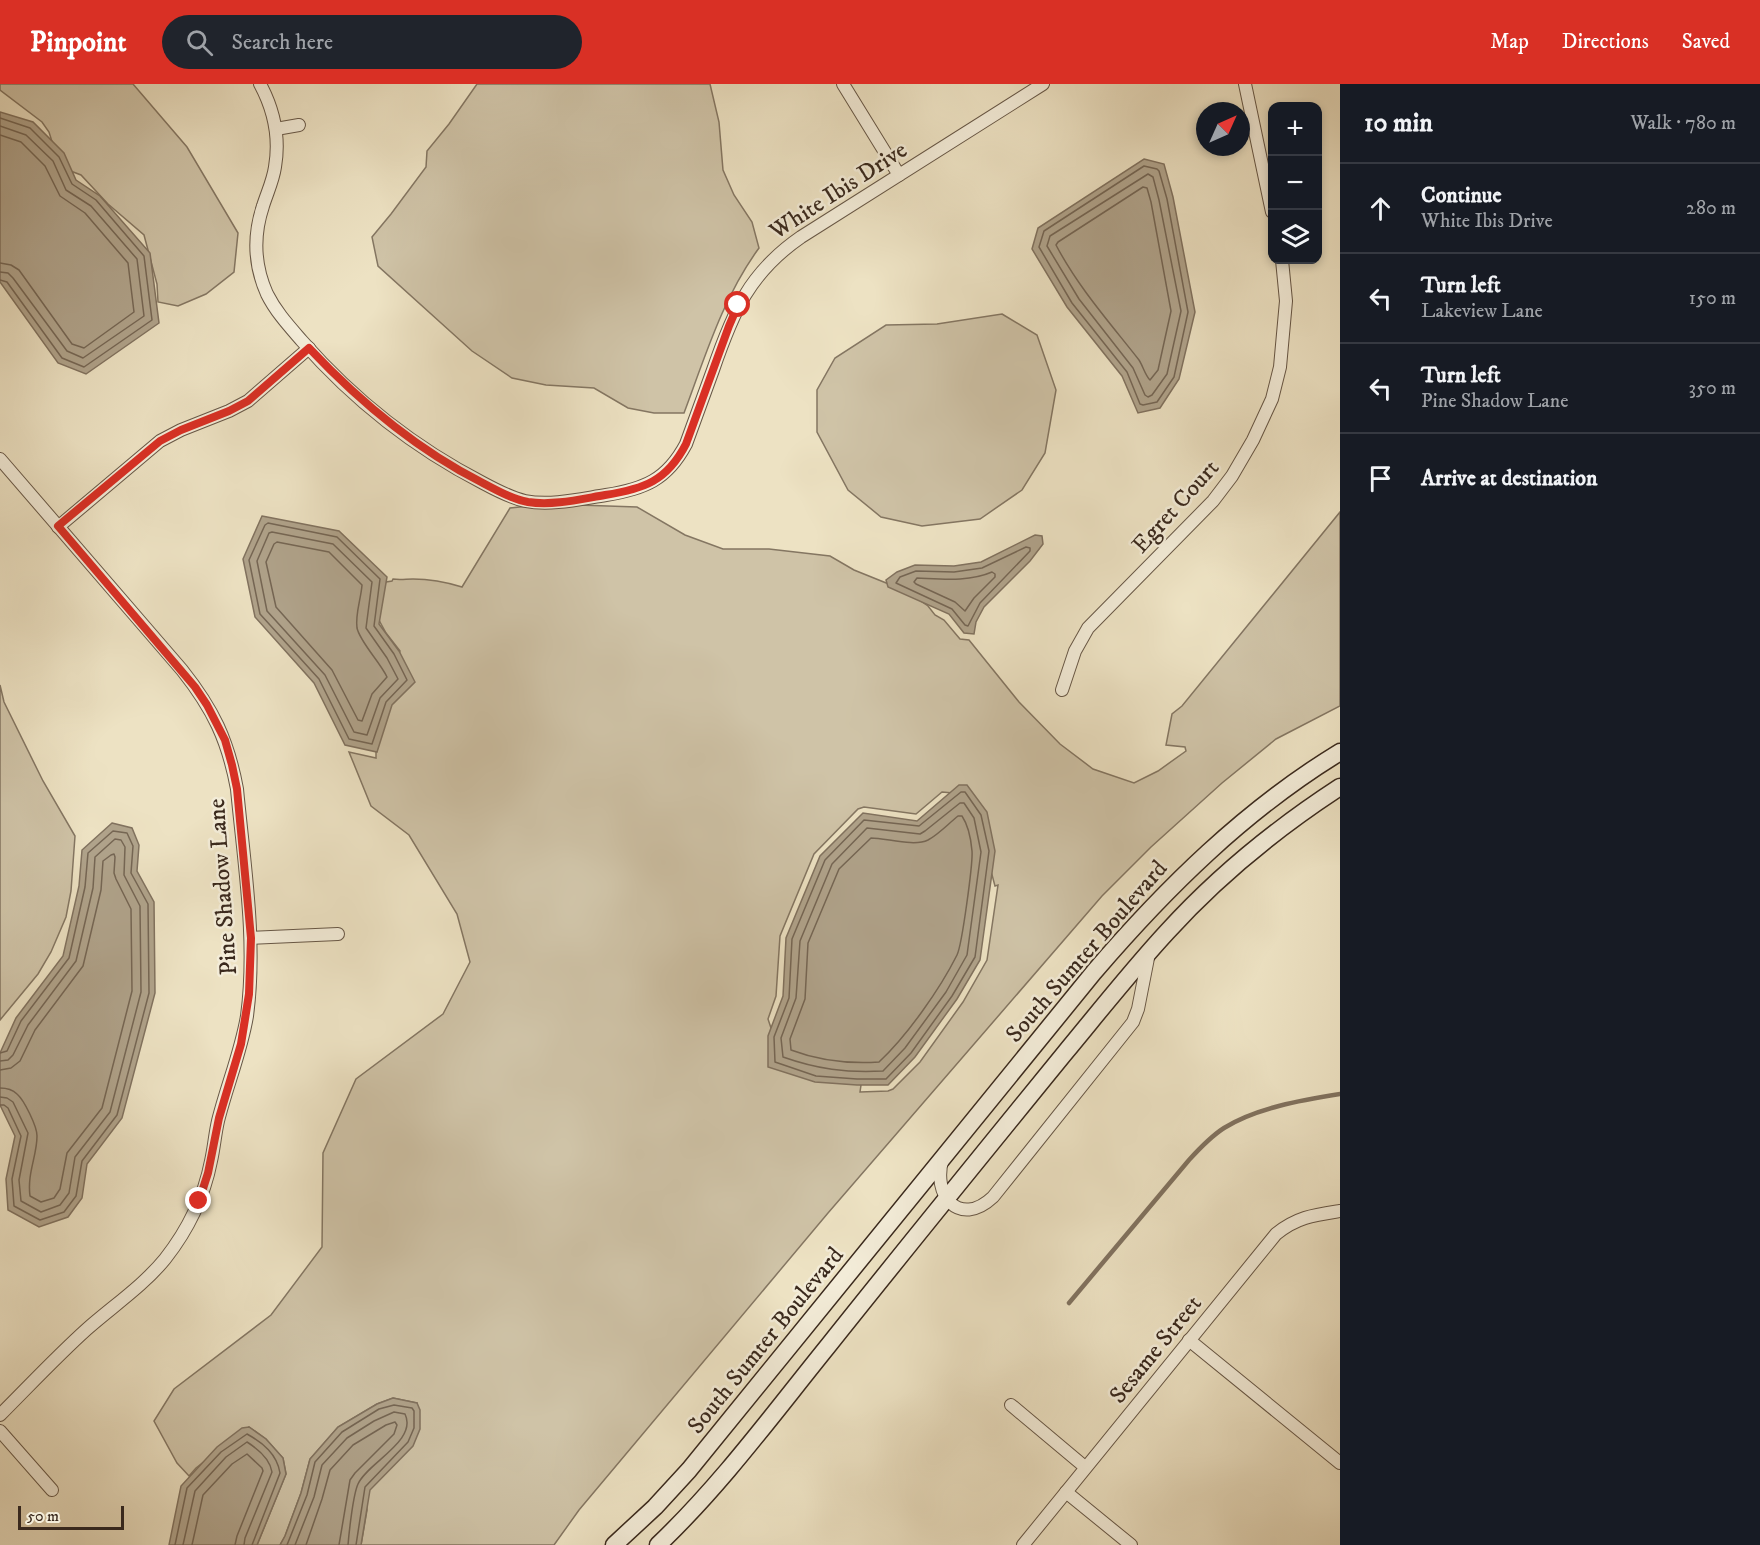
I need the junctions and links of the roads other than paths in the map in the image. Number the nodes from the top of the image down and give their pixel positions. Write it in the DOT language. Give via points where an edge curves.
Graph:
graph roads {
  1 [pos="260,84"];
  2 [pos="843,84"];
  3 [pos="1043,84"];
  4 [pos="1245,84"];
  5 [pos="299,125"];
  6 [pos="276,129"];
  7 [pos="899,175"];
  8 [pos="1272,210"];
  9 [pos="1282,264"];
  10 [pos="309,348"];
  11 [pos="0,459"];
  12 [pos="58,526"];
  13 [pos="1062,690"];
  14 [pos="1340,753"];
  15 [pos="1340,787"];
  16 [pos="338,933"];
  17 [pos="251,938"];
  18 [pos="1150,951"];
  19 [pos="944,1157"];
  20 [pos="947,1198"];
  21 [pos="1340,1210"];
  22 [pos="1189,1340"];
  23 [pos="1011,1405"];
  24 [pos="0,1415"];
  25 [pos="0,1431"];
  26 [pos="1340,1463"];
  27 [pos="1086,1467"];
  28 [pos="52,1490"];
  29 [pos="1066,1492"];
  30 [pos="614,1545"];
  31 [pos="658,1545"];
  32 [pos="1023,1545"];
  33 [pos="1131,1545"];
  1 -- 6 [label="street, White Ibis Drive"];
  2 -- 7 [label="street"];
  3 -- 7 [label="street, White Ibis Drive"];
  4 -- 8 [label="street"];
  5 -- 6 [label="street"];
  6 -- 10 [label="street, White Ibis Drive" via="275,169 256,235 257,264 275,309"];
  7 -- 10 [label="street, White Ibis Drive" via="793,242 762,271 734,314 681,455 659,478 636,489 546,503 511,496 452,466 398,430"];
  9 -- 13 [label="street, Egret Court" via="1286,302 1280,367 1272,399 1253,440 1213,501 1088,628 1075,651"];
  10 -- 12 [label="street" via="248,401 160,441"];
  11 -- 12 [label="street, Pine Shadow Lane"];
  12 -- 17 [label="street, Pine Shadow Lane" via="182,670 225,740 237,789"];
  14 -- 19 [label="main road, South Sumter Boulevard" via="1237,827 1168,889 1094,972"];
  15 -- 18 [label="main road, South Sumter Boulevard" via="1244,859"];
  16 -- 17 [label="street"];
  17 -- 24 [label="street, Pine Shadow Lane" via="249,994 241,1044 219,1118 205,1185 192,1216 152,1273 86,1329"];
  18 -- 20 [label="main road, South Sumter Boulevard"];
  18 -- 20 [label="street, South Sumter Boulevard" via="1133,1022 993,1197 968,1210 956,1207"];
  19 -- 20 [label="street" via="941,1174"];
  19 -- 30 [label="main road, South Sumter Boulevard" via="689,1470"];
  20 -- 31 [label="main road, South Sumter Boulevard" via="732,1465"];
  21 -- 22 [label="street, Sesame Street" via="1305,1217 1285,1226"];
  22 -- 26 [label="street"];
  22 -- 27 [label="street, Sesame Street"];
  23 -- 27 [label="street"];
  25 -- 28 [label="street"];
  27 -- 29 [label="street, Sesame Street"];
  29 -- 32 [label="street, Sesame Street"];
  29 -- 33 [label="street"];
}
